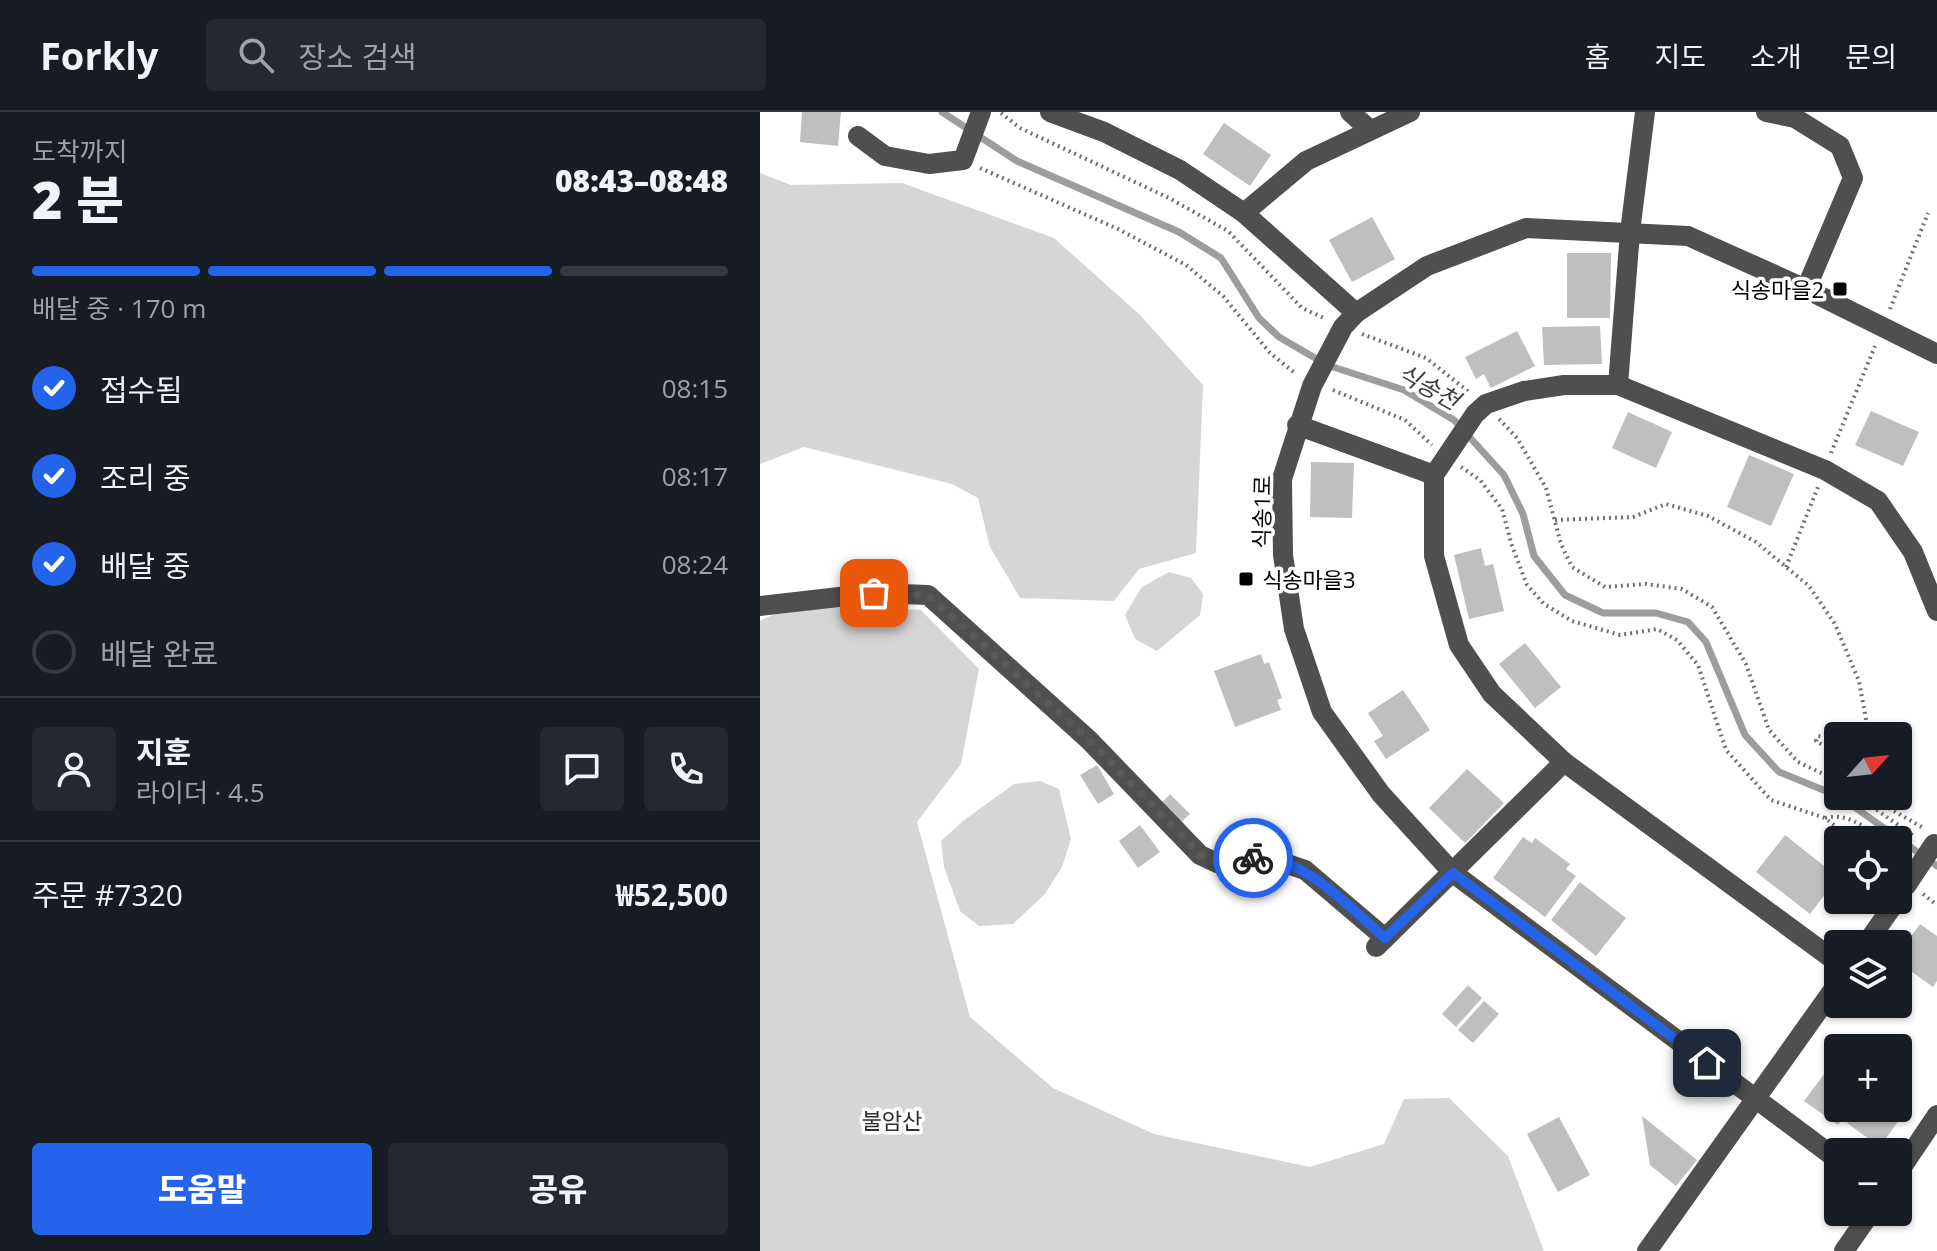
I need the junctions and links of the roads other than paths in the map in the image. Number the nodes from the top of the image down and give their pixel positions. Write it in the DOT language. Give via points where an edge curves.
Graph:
graph roads {
  1 [pos="981,112"];
  2 [pos="1050,112"];
  3 [pos="1109,112"];
  4 [pos="1350,112"];
  5 [pos="1410,112"];
  6 [pos="1645,112"];
  7 [pos="1766,112"];
  8 [pos="1369,129"];
  9 [pos="1104,132"];
  10 [pos="858,136"];
  11 [pos="1244,213"];
  12 [pos="1630,232"];
  13 [pos="1806,289"];
  14 [pos="1356,313"];
  15 [pos="1937,354"];
  16 [pos="1618,385"];
  17 [pos="1297,425"];
  18 [pos="1434,475"];
  19 [pos="760,606"];
  20 [pos="1937,611"];
  21 [pos="1564,762"];
  22 [pos="1934,841"];
  23 [pos="1453,873"];
  24 [pos="1912,876"];
  25 [pos="1824,953"];
  26 [pos="1824,1002"];
  27 [pos="1754,1099"];
  28 [pos="1937,1115"];
  29 [pos="1824,1150"];
  30 [pos="1912,1152"];
  31 [pos="1861,1226"];
  32 [pos="1647,1251"];
  33 [pos="1844,1251"];
  1 -- 10 [label="street" via="963,160 929,164 885,156"];
  2 -- 9 [label="street"];
  3 -- 9 [label="street"];
  4 -- 8 [label="street"];
  5 -- 8 [label="street"];
  6 -- 12 [label="street"];
  7 -- 13 [label="street" via="1795,118 1840,146 1853,178"];
  8 -- 11 [label="street" via="1306,161"];
  9 -- 11 [label="street" via="1180,170"];
  11 -- 14 [label="street"];
  12 -- 13 [label="street, 식송1로" via="1688,236"];
  12 -- 14 [label="street, 식송1로" via="1526,228 1427,266"];
  12 -- 16 [label="street"];
  13 -- 15 [label="street, 식송1로"];
  14 -- 17 [label="street, 식송1로" via="1316,378"];
  16 -- 18 [label="street" via="1564,385 1486,404"];
  16 -- 20 [label="street" via="1825,470 1878,501 1913,552"];
  17 -- 18 [label="street"];
  17 -- 23 [label="street, 식송1로" via="1282,479 1283,555 1294,629 1322,712 1381,794"];
  18 -- 21 [label="street" via="1434,556 1459,645 1492,694"];
  19 -- 23 [label="street" via="874,593 928,595 1089,740 1200,855 1217,863 1264,856 1305,870 1381,943"];
  21 -- 23 [label="street"];
  21 -- 25 [label="street"];
  22 -- 24 [label="street, bridge"];
  23 -- 27 [label="street, 식송1로"];
  26 -- 27 [label="street"];
  27 -- 29 [label="street, 식송1로"];
  27 -- 32 [label="street"];
  28 -- 30 [label="street"];
  31 -- 33 [label="street"];
}
